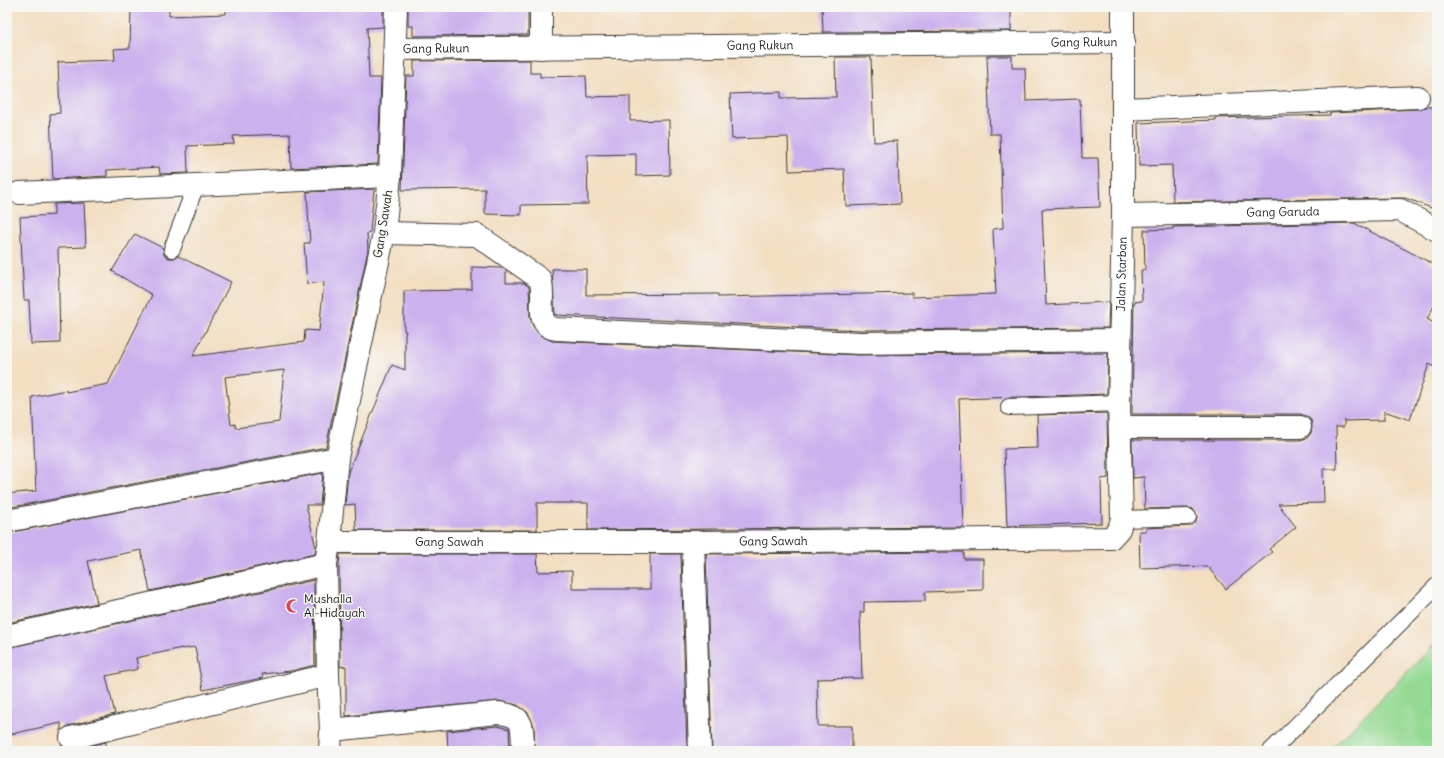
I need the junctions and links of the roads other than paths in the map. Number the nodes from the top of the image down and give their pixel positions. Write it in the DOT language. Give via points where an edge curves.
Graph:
graph roads {
  1 [pos="396,7"];
  2 [pos="541,7"];
  3 [pos="1123,7"];
  4 [pos="1124,42"];
  5 [pos="541,48"];
  6 [pos="395,49"];
  7 [pos="1418,97"];
  8 [pos="1123,110"];
  9 [pos="390,176"];
  10 [pos="196,185"];
  11 [pos="19,193"];
  12 [pos="1123,215"];
  13 [pos="1437,230"];
  14 [pos="384,233"];
  15 [pos="172,249"];
  16 [pos="1120,340"];
  17 [pos="1119,403"];
  18 [pos="1009,407"];
  19 [pos="1120,427"];
  20 [pos="1300,427"];
  21 [pos="337,458"];
  22 [pos="1188,517"];
  23 [pos="1122,519"];
  24 [pos="7,521"];
  25 [pos="329,542"];
  26 [pos="693,542"];
  27 [pos="326,564"];
  28 [pos="1437,586"];
  29 [pos="7,636"];
  30 [pos="328,675"];
  31 [pos="71,738"];
  32 [pos="331,740"];
  33 [pos="523,751"];
  34 [pos="700,751"];
  35 [pos="1271,751"];
  1 -- 6 [label="street, Gang Sawah"];
  2 -- 5 [label="street"];
  3 -- 4 [label="street, Jalan Starban"];
  4 -- 5 [label="street, Gang Rukun"];
  4 -- 8 [label="street, Jalan Starban"];
  5 -- 6 [label="street, Gang Rukun"];
  6 -- 9 [label="street, Gang Sawah"];
  7 -- 8 [label="street"];
  8 -- 12 [label="street, Jalan Starban"];
  9 -- 10 [label="street"];
  9 -- 14 [label="street, Gang Sawah"];
  10 -- 11 [label="street"];
  10 -- 15 [label="lane"];
  12 -- 13 [label="street, Gang Garuda" via="1400,210"];
  12 -- 16 [label="street, Jalan Starban"];
  14 -- 16 [label="street" via="479,236 540,279 543,321 547,327 556,329 860,343"];
  14 -- 21 [label="street, Gang Sawah"];
  16 -- 17 [label="street, Jalan Starban"];
  17 -- 18 [label="lane"];
  17 -- 19 [label="street, Jalan Starban"];
  19 -- 20 [label="street"];
  19 -- 23 [label="street, Jalan Starban"];
  21 -- 24 [label="street"];
  21 -- 25 [label="street, Gang Sawah"];
  22 -- 23 [label="lane"];
  23 -- 26 [label="street, Gang Sawah" via="1111,538"];
  25 -- 26 [label="street, Gang Sawah"];
  25 -- 27 [label="street"];
  26 -- 34 [label="street"];
  27 -- 29 [label="street"];
  27 -- 30 [label="street"];
  28 -- 35 [label="lane"];
  30 -- 31 [label="street"];
  30 -- 32 [label="street"];
  32 -- 33 [label="street" via="497,713 516,717 522,725"];
}
